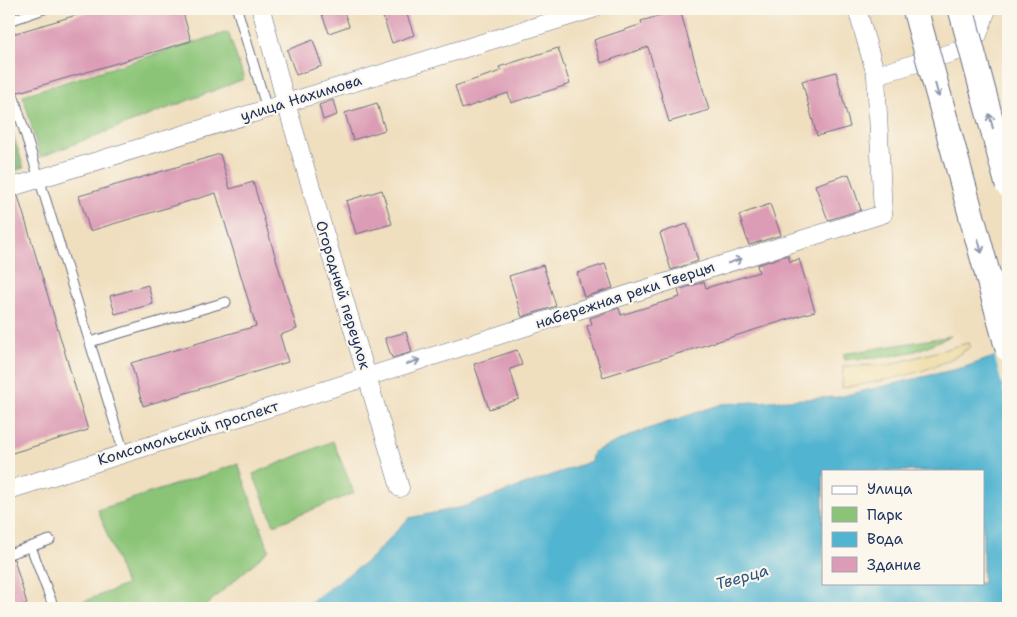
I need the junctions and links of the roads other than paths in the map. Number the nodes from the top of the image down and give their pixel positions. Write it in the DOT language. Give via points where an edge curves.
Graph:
graph roads {
  1 [pos="44,9"];
  2 [pos="237,9"];
  3 [pos="261,9"];
  4 [pos="593,9"];
  5 [pos="857,9"];
  6 [pos="915,9"];
  7 [pos="961,9"];
  8 [pos="987,9"];
  9 [pos="9,21"];
  10 [pos="876,75"];
  11 [pos="14,94"];
  12 [pos="286,103"];
  13 [pos="267,109"];
  14 [pos="39,179"];
  15 [pos="1008,185"];
  16 [pos="9,188"];
  17 [pos="226,302"];
  18 [pos="90,342"];
  19 [pos="1008,350"];
  20 [pos="367,377"];
  21 [pos="124,453"];
  22 [pos="400,488"];
  23 [pos="9,490"];
  24 [pos="50,540"];
  25 [pos="31,546"];
  26 [pos="9,554"];
  27 [pos="54,608"];
  1 -- 9 [label="lane"];
  2 -- 13 [label="lane"];
  3 -- 12 [label="street, Огородный переулок"];
  4 -- 12 [label="street, улица Нахимова"];
  5 -- 10 [label="street"];
  6 -- 19 [label="main road, one-way, bridge"];
  15 -- 7 [label="main road, one-way, bridge"];
  8 -- 10 [label="street" via="978,35 958,51"];
  20 -- 10 [label="street, набережная реки Тверцы, one-way" via="883,214"];
  11 -- 14 [label="lane"];
  12 -- 13 [label="street, улица Нахимова"];
  12 -- 20 [label="street, Огородный переулок"];
  13 -- 14 [label="street, улица Нахимова"];
  14 -- 16 [label="street, улица Нахимова"];
  14 -- 18 [label="lane"];
  17 -- 18 [label="lane"];
  18 -- 21 [label="lane"];
  20 -- 21 [label="street, Комсомольский проспект"];
  20 -- 22 [label="street, Огородный переулок"];
  21 -- 23 [label="street, Комсомольский проспект"];
  24 -- 25 [label="lane"];
  25 -- 26 [label="lane"];
  25 -- 27 [label="lane"];
}
